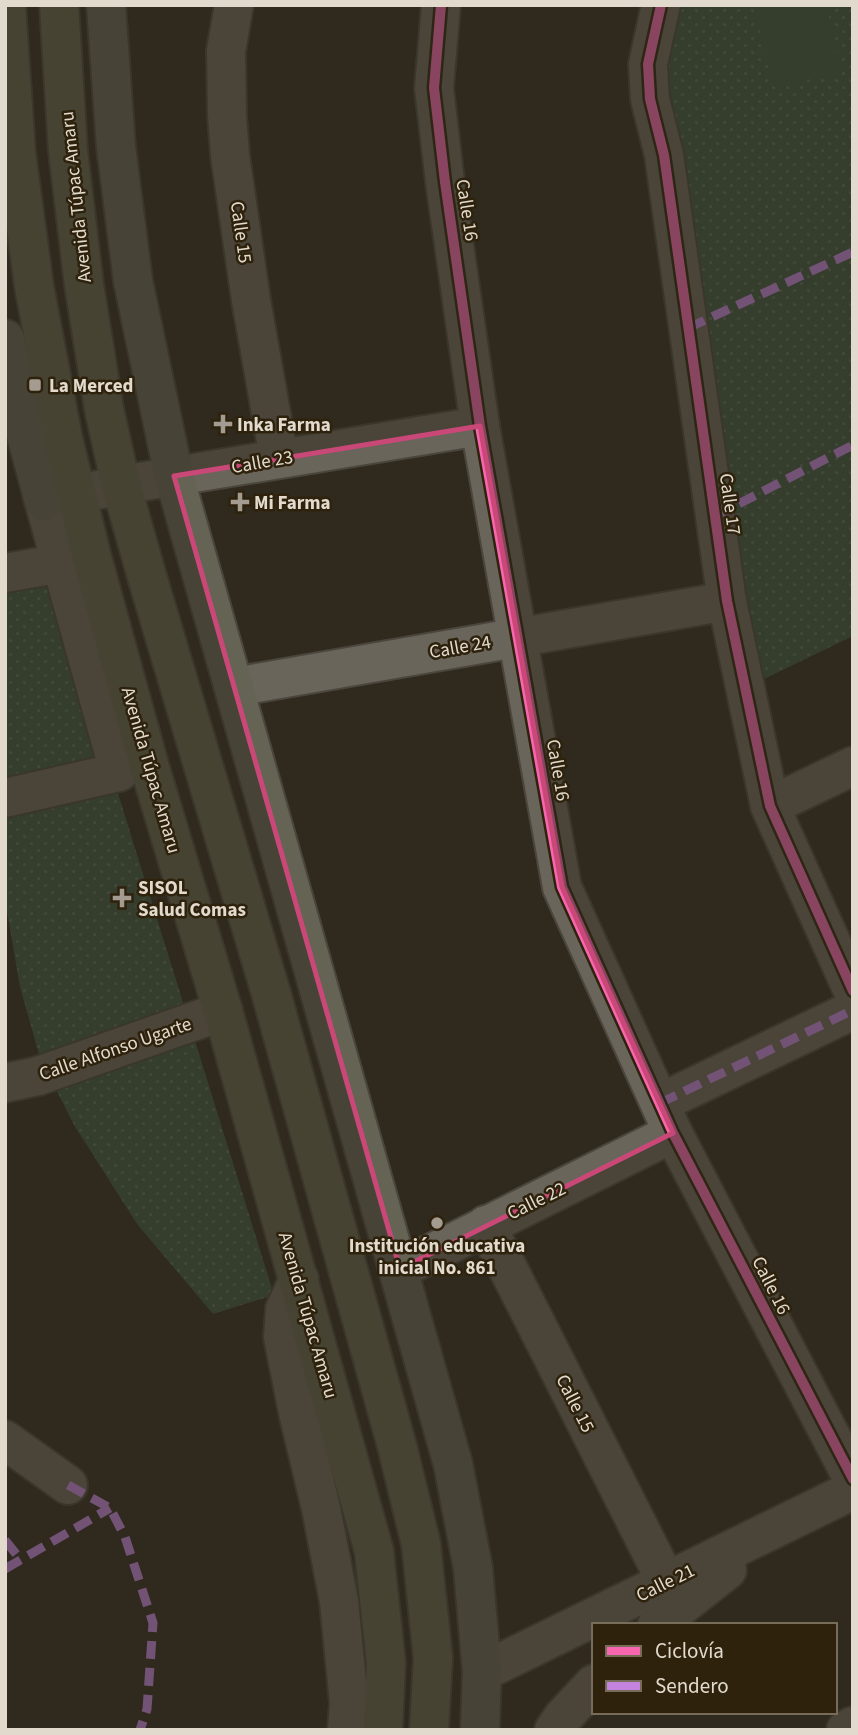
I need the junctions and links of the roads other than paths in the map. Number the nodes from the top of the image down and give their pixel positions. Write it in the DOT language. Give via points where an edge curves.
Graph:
graph roads {
  1 [pos="6,5"];
  2 [pos="59,5"];
  3 [pos="106,5"];
  4 [pos="234,5"];
  5 [pos="441,5"];
  6 [pos="661,5"];
  7 [pos="5,339"];
  8 [pos="480,426"];
  9 [pos="32,443"];
  10 [pos="279,458"];
  11 [pos="174,476"];
  12 [pos="121,485"];
  13 [pos="60,498"];
  14 [pos="77,560"];
  15 [pos="5,573"];
  16 [pos="727,601"];
  17 [pos="518,636"];
  18 [pos="234,687"];
  19 [pos="853,766"];
  20 [pos="5,798"];
  21 [pos="771,806"];
  22 [pos="853,990"];
  23 [pos="853,1010"];
  24 [pos="223,1011"];
  25 [pos="5,1083"];
  26 [pos="667,1118"];
  27 [pos="486,1225"];
  28 [pos="400,1269"];
  29 [pos="299,1279"];
  30 [pos="5,1440"];
  31 [pos="853,1479"];
  32 [pos="68,1485"];
  33 [pos="853,1490"];
  34 [pos="811,1511"];
  35 [pos="666,1581"];
  36 [pos="659,1623"];
  37 [pos="482,1672"];
  38 [pos="592,1686"];
  39 [pos="853,1726"];
  40 [pos="347,1730"];
  41 [pos="383,1730"];
  42 [pos="429,1730"];
  43 [pos="481,1730"];
  44 [pos="554,1730"];
  45 [pos="846,1730"];
  1 -- 9 [label="highway, Avenida Túpac Amaru" via="18,167 34,286"];
  2 -- 12 [label="highway, Avenida Túpac Amaru" via="68,151 84,285"];
  3 -- 11 [label="main road" via="133,281"];
  4 -- 10 [label="street, Calle 15" via="226,51 230,155"];
  5 -- 8 [label="street, Calle 16" via="434,88"];
  6 -- 16 [label="street, Calle 17" via="648,64 650,99 664,155"];
  7 -- 9 [label="main road"];
  8 -- 10 [label="street, Calle 23"];
  8 -- 17 [label="street, Calle 16"];
  9 -- 13 [label="highway, Avenida Túpac Amaru"];
  10 -- 11 [label="street, Calle 23"];
  11 -- 12 [label="street, Calle 23"];
  11 -- 18 [label="main road"];
  12 -- 13 [label="street, Calle 23"];
  12 -- 42 [label="highway, Avenida Túpac Amaru" via="271,993 403,1470 421,1544 433,1657"];
  13 -- 14 [label="highway, Avenida Túpac Amaru"];
  14 -- 15 [label="street"];
  14 -- 20 [label="street" via="119,772"];
  14 -- 24 [label="highway, Avenida Túpac Amaru" via="149,765"];
  16 -- 17 [label="street, Calle 24"];
  16 -- 21 [label="street, Calle 17"];
  17 -- 18 [label="street, Calle 24"];
  17 -- 26 [label="street, Calle 16" via="562,887"];
  18 -- 28 [label="main road"];
  19 -- 21 [label="street"];
  21 -- 22 [label="street, Calle 17"];
  23 -- 26 [label="street"];
  24 -- 25 [label="street, Calle Alfonso Ugarte" via="38,1076"];
  24 -- 29 [label="highway, Avenida Túpac Amaru"];
  26 -- 27 [label="street, Calle 22"];
  26 -- 31 [label="street, Calle 16"];
  27 -- 28 [label="street, Calle 22"];
  27 -- 35 [label="street, Calle 15"];
  28 -- 37 [label="main road" via="453,1464 473,1568"];
  29 -- 40 [label="street" via="285,1308 283,1337 338,1601 349,1703"];
  29 -- 41 [label="highway, Avenida Túpac Amaru" via="374,1551 386,1663"];
  30 -- 32 [label="street"];
  33 -- 34 [label="street, Calle 21"];
  34 -- 35 [label="street, Calle 21"];
  34 -- 36 [label="street, Calle 21"];
  35 -- 37 [label="street, Calle 21"];
  37 -- 43 [label="main road"];
  38 -- 44 [label="street"];
  39 -- 45 [label="street"];
}
